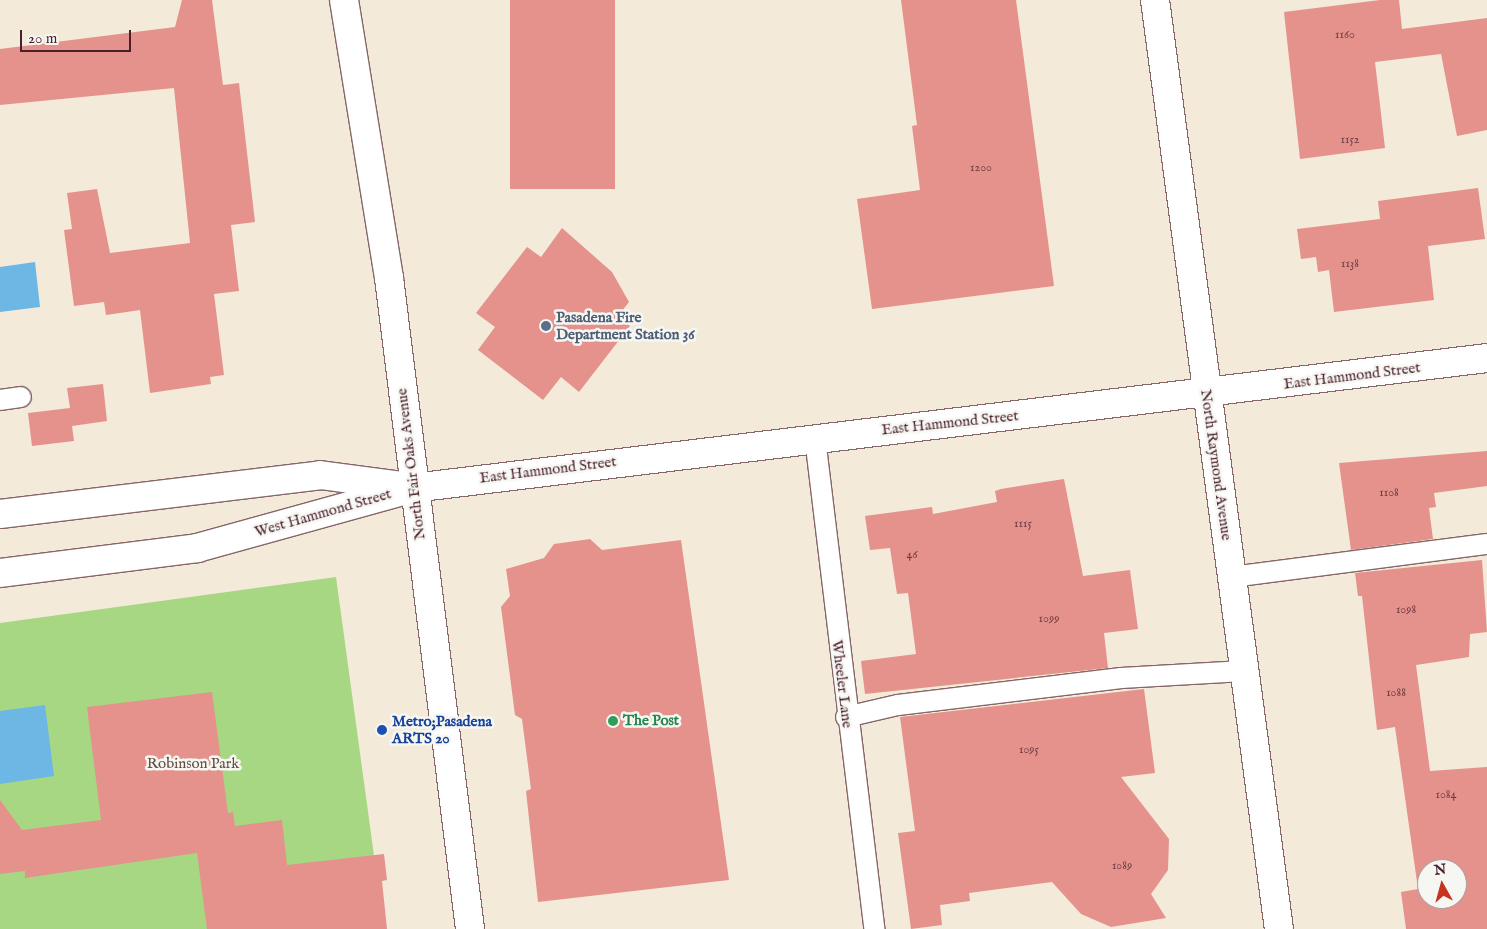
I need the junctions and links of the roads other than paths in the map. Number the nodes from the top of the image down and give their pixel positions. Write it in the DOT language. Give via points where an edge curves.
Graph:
graph roads {
  1 [pos="344,0"];
  2 [pos="1155,0"];
  3 [pos="1487,358"];
  4 [pos="1207,394"];
  5 [pos="21,397"];
  6 [pos="0,400"];
  7 [pos="815,438"];
  8 [pos="413,488"];
  9 [pos="0,514"];
  10 [pos="1487,544"];
  11 [pos="0,573"];
  12 [pos="1232,577"];
  13 [pos="1244,671"];
  14 [pos="846,717"];
  15 [pos="470,929"];
  16 [pos="874,929"];
  17 [pos="1279,929"];
  1 -- 8 [label="street, North Fair Oaks Avenue" via="390,278"];
  2 -- 4 [label="street, North Raymond Avenue"];
  3 -- 4 [label="street, East Hammond Street"];
  4 -- 7 [label="street, East Hammond Street"];
  4 -- 12 [label="street, North Raymond Avenue"];
  5 -- 6 [label="lane"];
  7 -- 8 [label="street, East Hammond Street"];
  7 -- 14 [label="lane, Wheeler Lane"];
  8 -- 9 [label="street, West Hammond Street" via="320,475"];
  8 -- 11 [label="street, West Hammond Street" via="197,548"];
  8 -- 15 [label="street, North Fair Oaks Avenue"];
  10 -- 12 [label="lane"];
  12 -- 13 [label="street, North Raymond Avenue"];
  13 -- 14 [label="lane" via="1121,678 898,705"];
  13 -- 17 [label="street, North Raymond Avenue"];
  14 -- 16 [label="lane, Wheeler Lane"];
}
